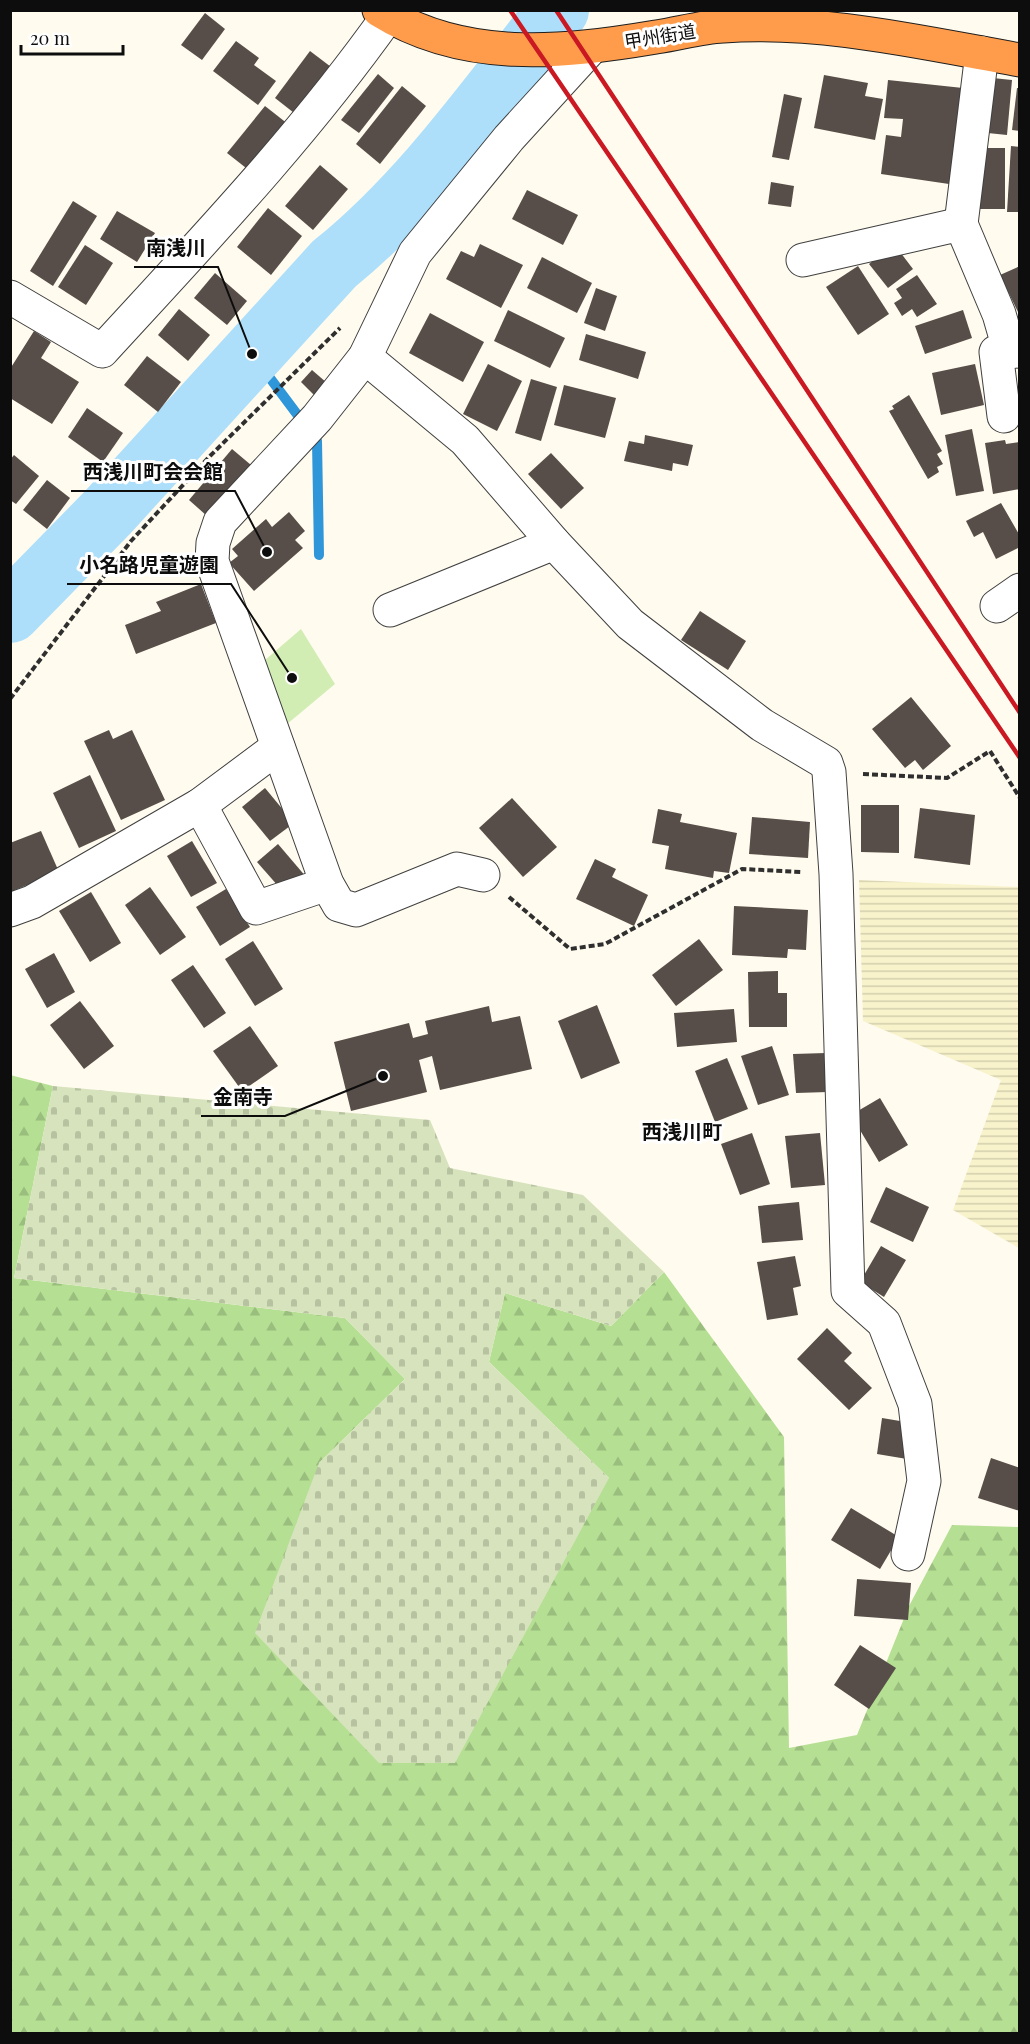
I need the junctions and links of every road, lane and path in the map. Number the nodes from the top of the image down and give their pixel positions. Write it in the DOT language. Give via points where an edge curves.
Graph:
graph roads {
  1 [pos="383,13"];
  2 [pos="592,47"];
  3 [pos="982,53"];
  4 [pos="1020,60"];
  5 [pos="961,224"];
  6 [pos="803,260"];
  7 [pos="13,303"];
  8 [pos="1015,352"];
  9 [pos="365,357"];
  10 [pos="285,383"];
  11 [pos="1004,416"];
  12 [pos="554,543"];
  13 [pos="390,610"];
  14 [pos="10,699"];
  15 [pos="279,747"];
  16 [pos="829,772"];
  17 [pos="1020,798"];
  18 [pos="200,805"];
  19 [pos="836,874"];
  20 [pos="483,875"];
  21 [pos="327,884"];
  22 [pos="10,910"];
  23 [pos="908,1554"];
  1 -- 2 [label="highway, 甲州街道" via="421,32 463,45 521,51"];
  1 -- 7 [label="street" via="355,63 256,182 102,351"];
  2 -- 3 [label="highway, 甲州街道" via="722,26 800,26"];
  2 -- 9 [label="street" via="509,138 415,253"];
  3 -- 4 [label="highway, 甲州街道"];
  3 -- 5 [label="street"];
  5 -- 6 [label="street"];
  5 -- 8 [label="street"];
  8 -- 11 [label="street" via="996,352"];
  9 -- 12 [label="street" via="465,440"];
  9 -- 15 [label="street" via="308,427 220,522 213,543 212,561"];
  10 -- 14 [label="path" via="131,541"];
  12 -- 13 [label="street"];
  12 -- 16 [label="street" via="630,624 762,725 826,763"];
  15 -- 18 [label="street"];
  15 -- 21 [label="street"];
  16 -- 17 [label="path" via="947,778 990,751"];
  16 -- 19 [label="street"];
  18 -- 21 [label="street" via="256,908"];
  18 -- 22 [label="street" via="32,902"];
  19 -- 20 [label="path" via="742,869 605,944 570,949"];
  19 -- 23 [label="street" via="848,1291 884,1323 915,1404 924,1481"];
  20 -- 21 [label="street" via="457,869 356,910 339,905"];
}
